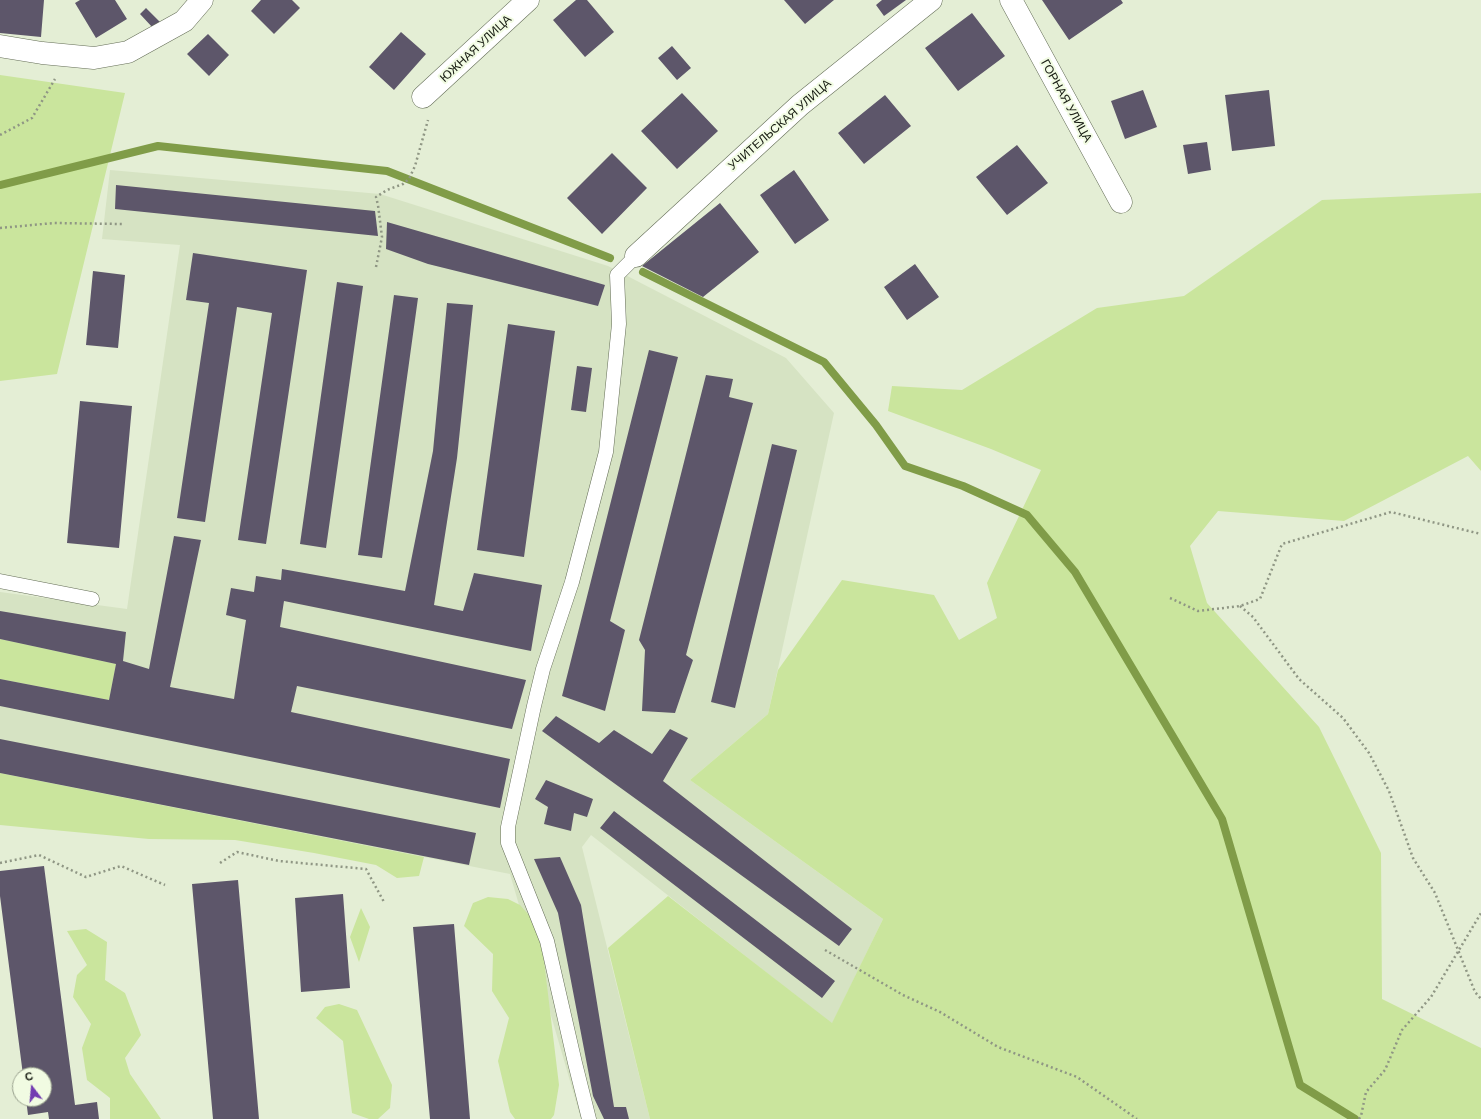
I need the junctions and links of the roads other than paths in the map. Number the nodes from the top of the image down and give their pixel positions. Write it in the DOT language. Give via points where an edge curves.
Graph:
graph roads {
  1 [pos="202,0"];
  2 [pos="528,0"];
  3 [pos="931,0"];
  4 [pos="1011,0"];
  5 [pos="0,46"];
  6 [pos="423,97"];
  7 [pos="1121,202"];
  8 [pos="636,256"];
  9 [pos="0,581"];
  10 [pos="92,599"];
  11 [pos="590,1119"];
  1 -- 5 [label="street" via="184,21 128,52 94,58"];
  2 -- 6 [label="street, ЮЖНАЯ УЛИЦА"];
  3 -- 8 [label="street, УЧИТЕЛЬСКАЯ УЛИЦА" via="800,105"];
  4 -- 7 [label="street, ГОРНАЯ УЛИЦА"];
  8 -- 11 [label="lane" via="617,275 619,324 606,452 572,582 543,669 508,827 508,843 547,941"];
  9 -- 10 [label="lane"];
}
